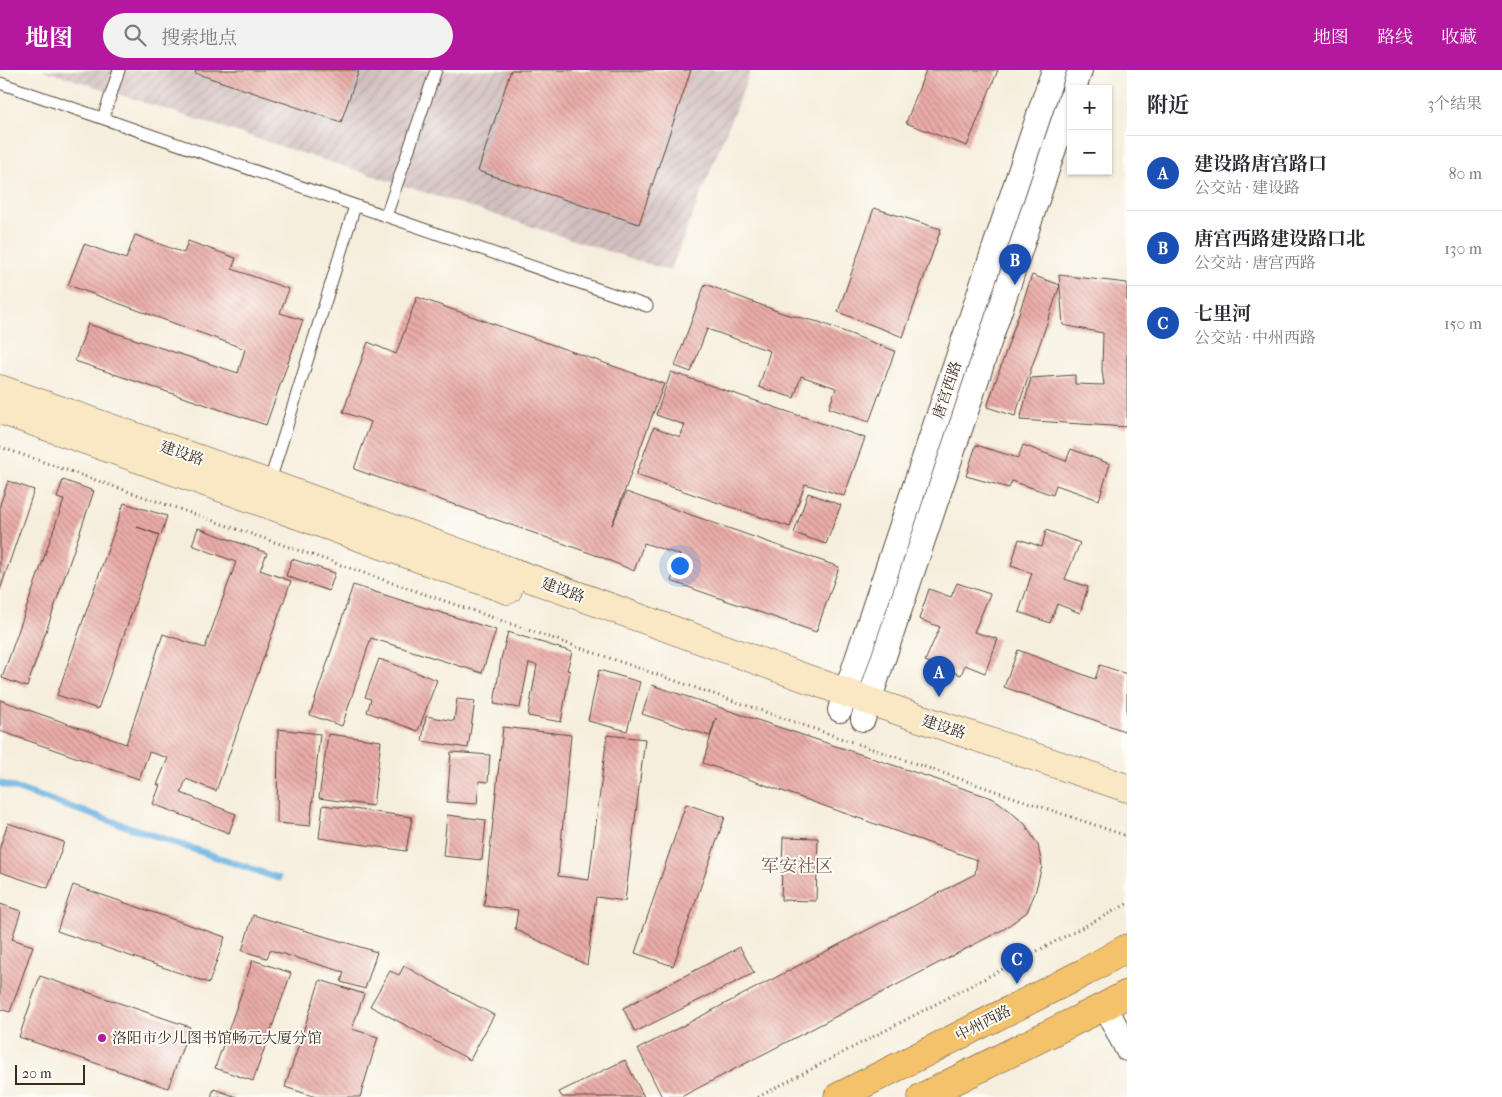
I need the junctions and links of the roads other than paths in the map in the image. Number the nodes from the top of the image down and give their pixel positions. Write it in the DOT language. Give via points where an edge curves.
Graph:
graph roads {
  1 [pos="119,70"];
  2 [pos="436,70"];
  3 [pos="1054,70"];
  4 [pos="1080,70"];
  5 [pos="0,82"];
  6 [pos="1075,85"];
  7 [pos="1067,109"];
  8 [pos="103,118"];
  9 [pos="355,206"];
  10 [pos="386,216"];
  11 [pos="648,306"];
  12 [pos="0,389"];
  13 [pos="0,410"];
  14 [pos="267,493"];
  15 [pos="855,706"];
  16 [pos="1127,788"];
  17 [pos="1127,806"];
  18 [pos="1127,948"];
  19 [pos="1116,1000"];
  20 [pos="1127,1049"];
  21 [pos="838,1097"];
  22 [pos="922,1097"];
  1 -- 8 [label="lane"];
  2 -- 10 [label="lane"];
  3 -- 15 [label="street, 唐宫西路"];
  4 -- 6 [label="street"];
  5 -- 8 [label="lane"];
  7 -- 15 [label="street, 唐宫西路"];
  8 -- 9 [label="lane"];
  9 -- 10 [label="lane"];
  9 -- 14 [label="lane"];
  10 -- 11 [label="lane"];
  12 -- 14 [label="street, 建设路"];
  13 -- 14 [label="street, 建设路"];
  14 -- 15 [label="street, 建设路"];
  15 -- 16 [label="street, 建设路"];
  15 -- 17 [label="street, 建设路"];
  18 -- 21 [label="main road, 中州西路"];
  19 -- 20 [label="street"];
  19 -- 22 [label="main road"];
}
